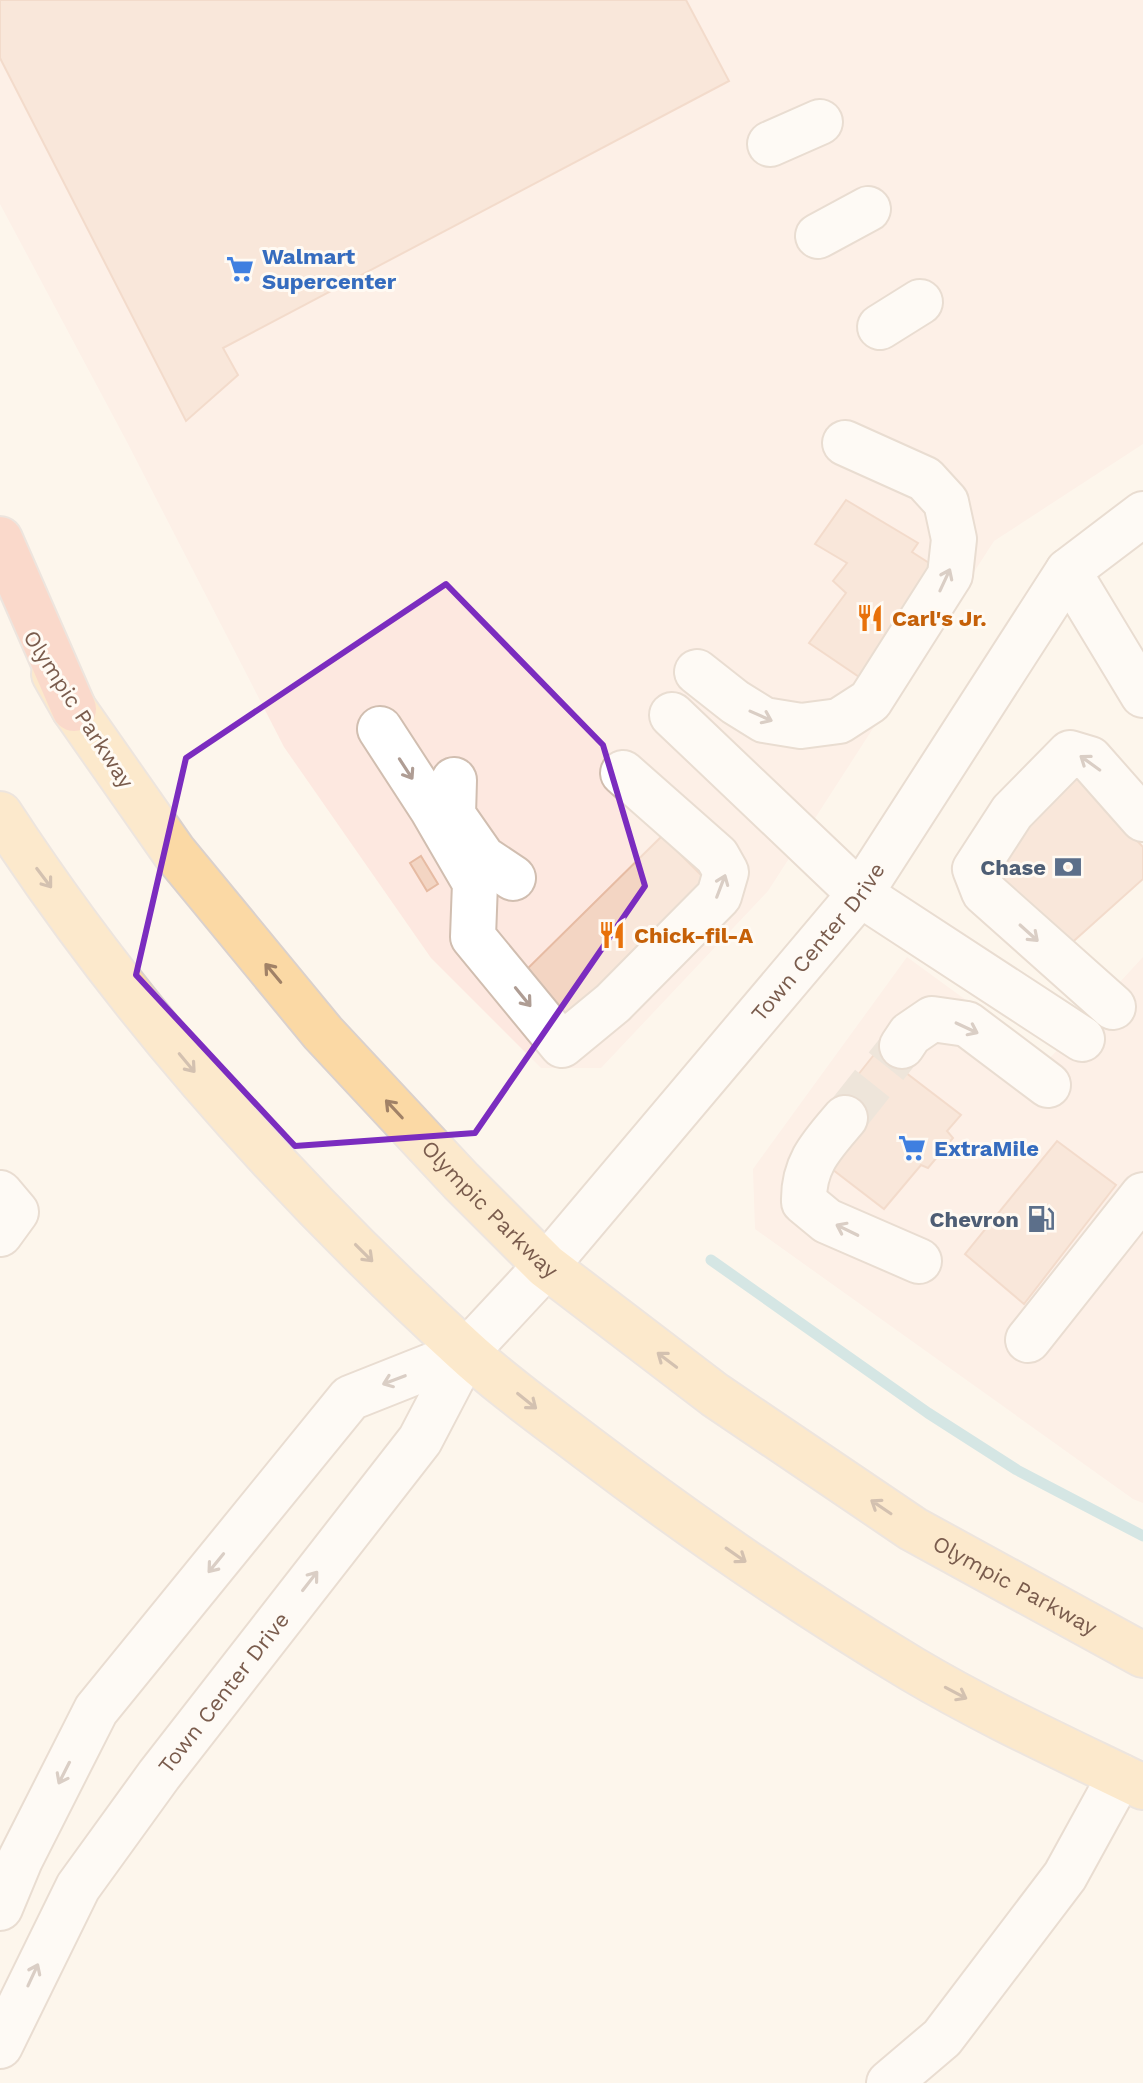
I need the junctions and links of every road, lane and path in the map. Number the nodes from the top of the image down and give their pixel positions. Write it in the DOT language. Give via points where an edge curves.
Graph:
graph roads {
  1 [pos="820,122"];
  2 [pos="770,144"];
  3 [pos="868,209"];
  4 [pos="818,236"];
  5 [pos="920,302"];
  6 [pos="880,327"];
  7 [pos="845,443"];
  8 [pos="1143,514"];
  9 [pos="0,539"];
  10 [pos="1068,571"];
  11 [pos="0,585"];
  12 [pos="697,672"];
  13 [pos="1143,695"];
  14 [pos="74,709"];
  15 [pos="672,715"];
  16 [pos="380,729"];
  17 [pos="623,773"];
  18 [pos="454,780"];
  19 [pos="0,814"];
  20 [pos="1143,819"];
  21 [pos="513,878"];
  22 [pos="860,894"];
  23 [pos="1113,1007"];
  24 [pos="1082,1039"];
  25 [pos="902,1046"];
  26 [pos="1048,1085"];
  27 [pos="845,1118"];
  28 [pos="0,1193"];
  29 [pos="1143,1195"];
  30 [pos="0,1234"];
  31 [pos="919,1261"];
  32 [pos="546,1266"];
  33 [pos="1028,1340"];
  34 [pos="466,1352"];
  35 [pos="1143,1655"];
  36 [pos="1132,1781"];
  37 [pos="10,1857"];
  38 [pos="78,1887"];
  39 [pos="0,1908"];
  40 [pos="0,2046"];
  41 [pos="889,2083"];
  1 -- 2 [label="street"];
  3 -- 4 [label="street"];
  5 -- 6 [label="street"];
  12 -- 7 [label="street, one-way" via="764,720 801,726 839,721 870,701 950,575 954,539 946,502 925,479"];
  8 -- 10 [label="street, Town Center Drive"];
  9 -- 14 [label="highway"];
  10 -- 13 [label="street"];
  10 -- 22 [label="street, Town Center Drive"];
  11 -- 14 [label="main road, Olympic Parkway"];
  32 -- 14 [label="main road, Olympic Parkway, one-way" via="323,1033 174,852"];
  15 -- 22 [label="street"];
  16 -- 17 [label="street, one-way" via="475,883 473,937 562,1045 613,1003 719,896 726,872 717,856"];
  18 -- 21 [label="street" via="453,815 483,858"];
  19 -- 34 [label="main road, one-way" via="137,1003 234,1119"];
  20 -- 23 [label="street, one-way" via="1090,759 1070,753 1012,812 975,869 984,892"];
  22 -- 24 [label="street"];
  22 -- 32 [label="street, Town Center Drive"];
  25 -- 26 [label="street, one-way" via="932,1019 967,1024"];
  31 -- 27 [label="street, one-way" via="827,1221 804,1202 803,1182 818,1149"];
  28 -- 30 [label="street" via="16,1212"];
  29 -- 33 [label="street"];
  32 -- 34 [label="street, Town Center Drive"];
  35 -- 32 [label="main road, Olympic Parkway, one-way" via="913,1529 715,1395"];
  34 -- 36 [label="main road, one-way" via="653,1498 774,1581 913,1670"];
  34 -- 37 [label="street, Town Center Drive, one-way" via="350,1398 96,1710"];
  38 -- 34 [label="street, Town Center Drive, one-way" via="420,1440"];
  36 -- 41 [label="street" via="942,2038"];
  37 -- 38 [label="street"];
  37 -- 39 [label="street, Town Center Drive"];
  40 -- 38 [label="street, Town Center Drive, one-way"];
}
